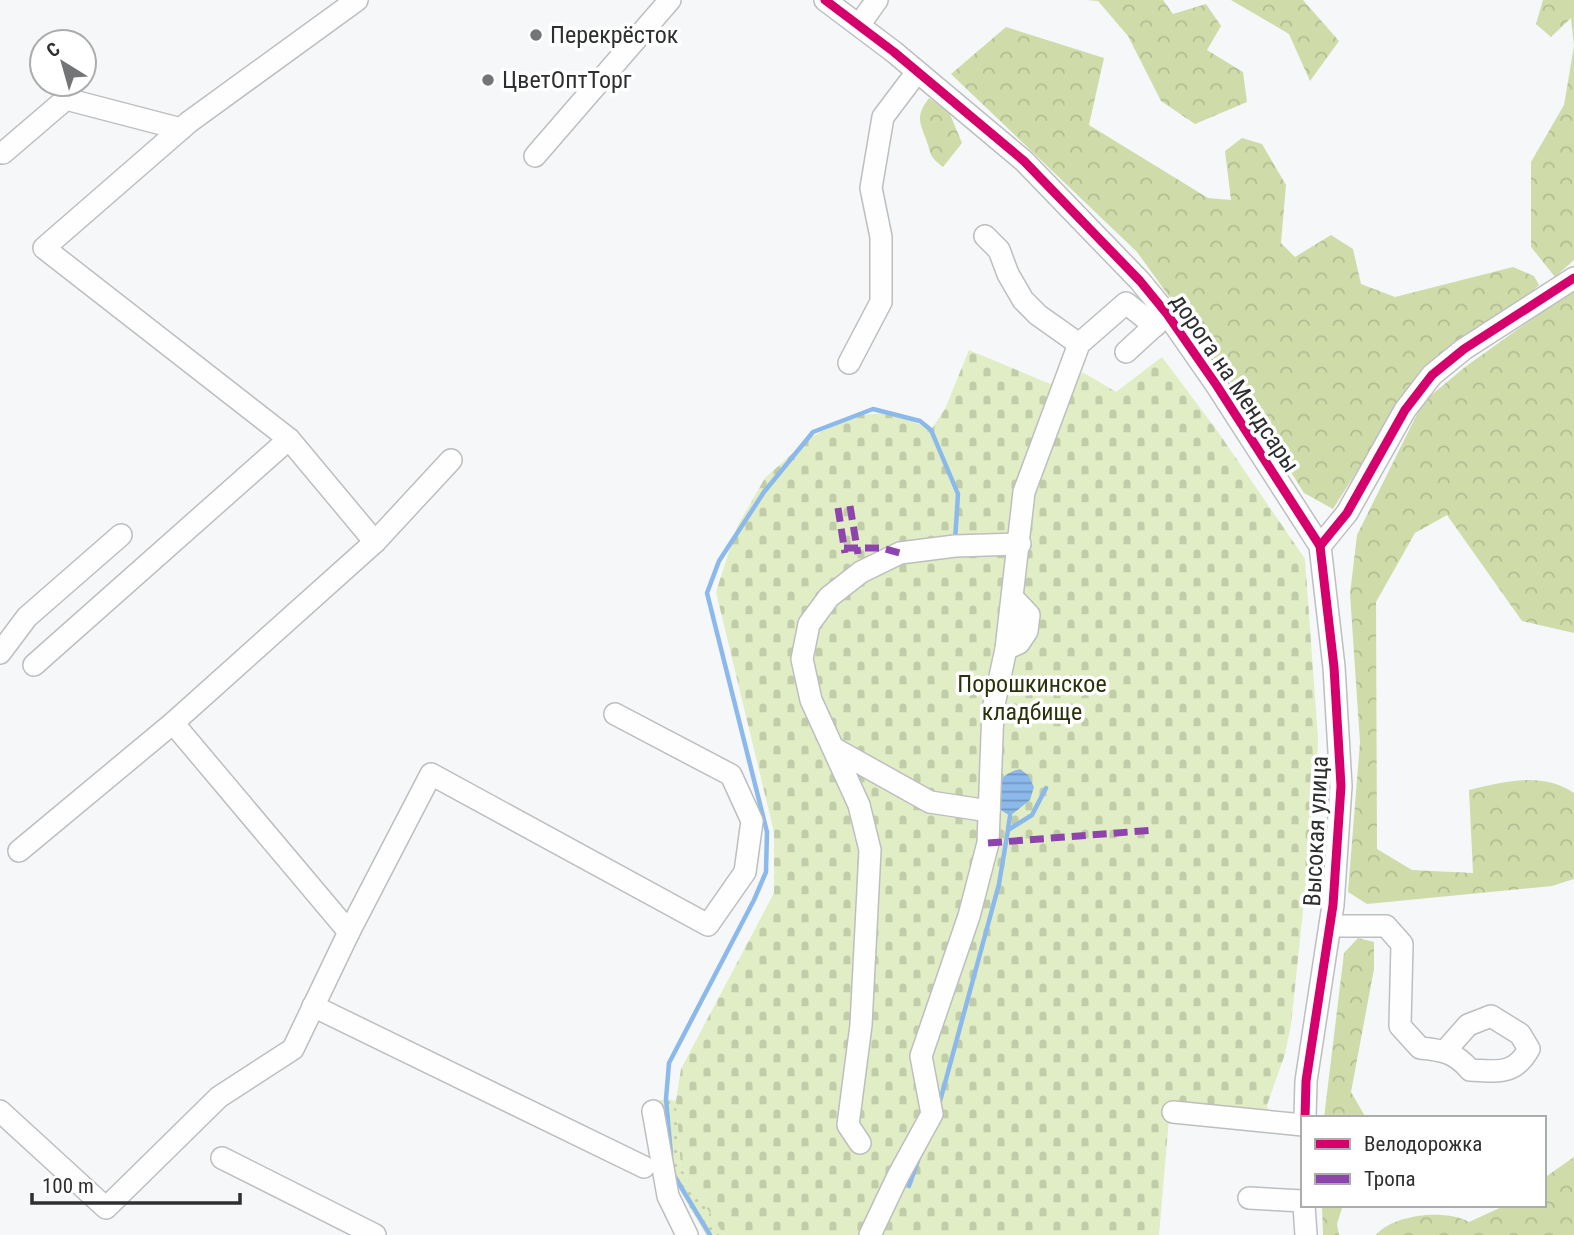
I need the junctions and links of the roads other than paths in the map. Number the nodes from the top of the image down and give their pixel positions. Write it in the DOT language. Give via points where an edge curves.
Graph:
graph roads {
  1 [pos="357,0"];
  2 [pos="670,0"];
  3 [pos="825,0"];
  4 [pos="877,0"];
  5 [pos="859,25"];
  6 [pos="917,72"];
  7 [pos="181,129"];
  8 [pos="3,153"];
  9 [pos="535,156"];
  10 [pos="985,236"];
  11 [pos="1574,278"];
  12 [pos="1161,320"];
  13 [pos="1079,344"];
  14 [pos="1126,352"];
  15 [pos="849,363"];
  16 [pos="289,439"];
  17 [pos="451,460"];
  18 [pos="121,535"];
  19 [pos="375,542"];
  20 [pos="1020,544"];
  21 [pos="1321,546"];
  22 [pos="0,653"];
  23 [pos="34,665"];
  24 [pos="615,714"];
  25 [pos="173,723"];
  26 [pos="835,750"];
  27 [pos="989,811"];
  28 [pos="19,851"];
  29 [pos="1330,926"];
  30 [pos="349,932"];
  31 [pos="313,1006"];
  32 [pos="1446,1050"];
  33 [pos="0,1111"];
  34 [pos="653,1111"];
  35 [pos="1173,1112"];
  36 [pos="1305,1116"];
  37 [pos="1301,1125"];
  38 [pos="860,1143"];
  39 [pos="222,1158"];
  40 [pos="644,1167"];
  41 [pos="1249,1198"];
  42 [pos="1301,1203"];
  43 [pos="1303,1207"];
  44 [pos="375,1235"];
  45 [pos="687,1235"];
  46 [pos="870,1235"];
  47 [pos="1306,1235"];
  1 -- 7 [label="street"];
  2 -- 9 [label="street"];
  3 -- 5 [label="street, дорога на Мендсары"];
  4 -- 5 [label="street"];
  5 -- 6 [label="street, дорога на Мендсары"];
  6 -- 12 [label="street, дорога на Мендсары" via="1024,161 1140,281"];
  6 -- 15 [label="street" via="883,117 871,188 881,237 881,302"];
  7 -- 8 [label="street" via="66,99"];
  7 -- 16 [label="street" via="44,248"];
  10 -- 13 [label="street" via="999,250 1023,300"];
  11 -- 21 [label="street" via="1464,349 1433,375 1405,410 1347,513"];
  12 -- 13 [label="street" via="1126,303"];
  12 -- 14 [label="street"];
  12 -- 21 [label="street, дорога на Мендсары" via="1217,386"];
  13 -- 20 [label="street" via="1024,492"];
  16 -- 19 [label="street"];
  16 -- 23 [label="street"];
  17 -- 19 [label="street"];
  18 -- 22 [label="street" via="27,617"];
  19 -- 25 [label="street"];
  20 -- 26 [label="street" via="900,552 829,597 809,624 802,659 811,700"];
  20 -- 27 [label="street" via="1013,598 1029,615 1029,622 1020,643 1006,649 993,709"];
  21 -- 29 [label="street, Высокая улица" via="1341,786"];
  24 -- 30 [label="street" via="731,775 752,821 745,872 708,925 432,775"];
  25 -- 28 [label="street"];
  25 -- 30 [label="street"];
  26 -- 27 [label="street" via="930,802"];
  26 -- 38 [label="street" via="859,805 870,850 861,1026 848,1125"];
  27 -- 46 [label="street" via="988,843 969,916 921,1056 932,1114"];
  29 -- 32 [label="street" via="1386,926 1402,944 1400,1026 1420,1048"];
  29 -- 36 [label="street, Высокая улица" via="1306,1081"];
  30 -- 31 [label="street"];
  31 -- 33 [label="street" via="293,1049 219,1097 106,1208"];
  31 -- 40 [label="street"];
  34 -- 45 [label="street" via="668,1196"];
  35 -- 37 [label="street"];
  39 -- 44 [label="street"];
  41 -- 42 [label="street"];
  43 -- 47 [label="street"];
}
